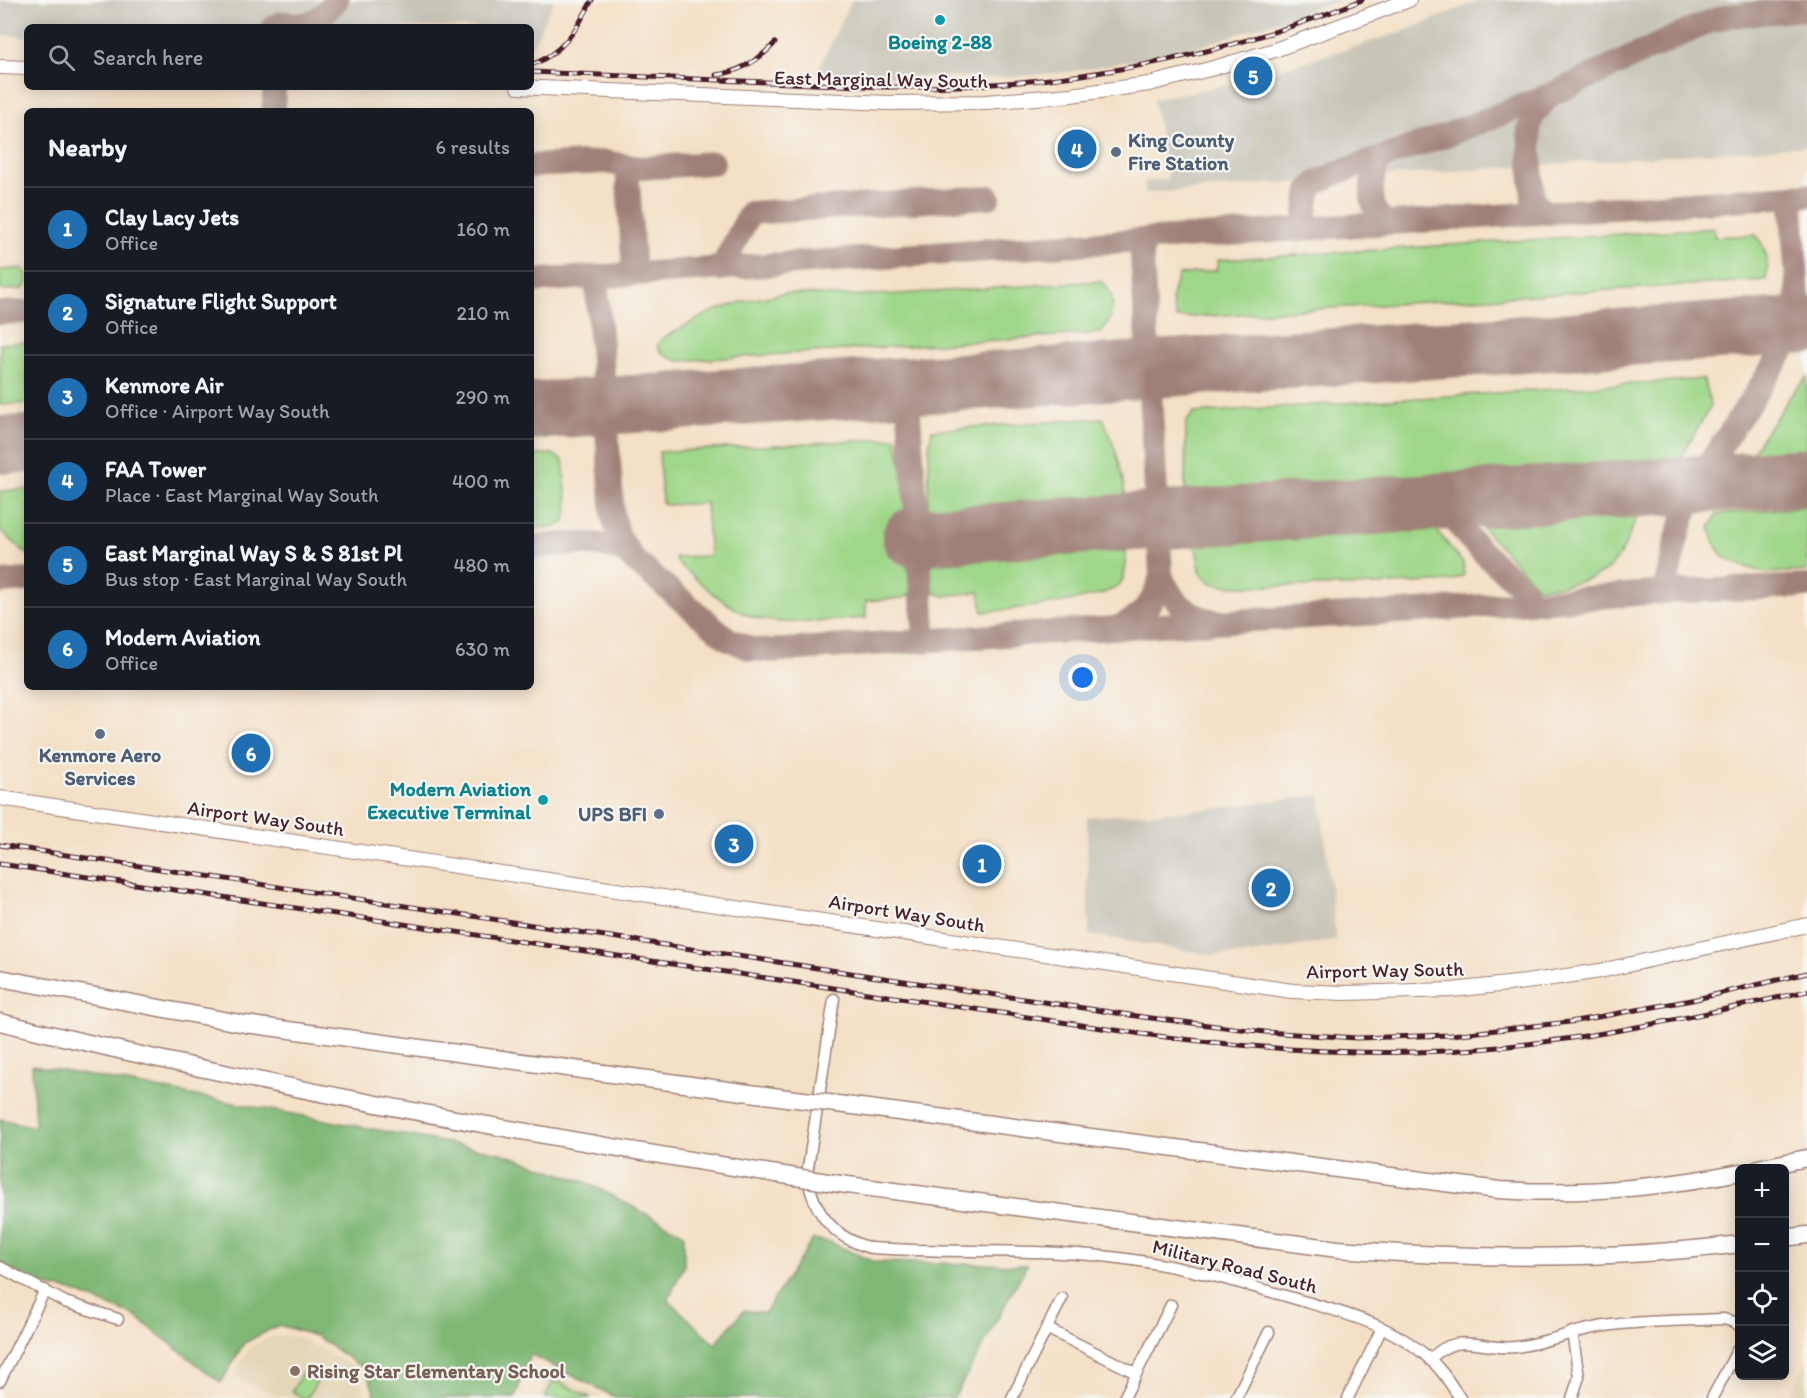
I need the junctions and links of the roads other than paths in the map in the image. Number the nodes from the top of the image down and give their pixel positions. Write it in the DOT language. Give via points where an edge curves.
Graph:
graph roads {
  1 [pos="1408,0"];
  2 [pos="0,67"];
  3 [pos="24,68"];
  4 [pos="534,88"];
  5 [pos="0,798"];
  6 [pos="1807,925"];
  7 [pos="0,978"];
  8 [pos="834,999"];
  9 [pos="0,1022"];
  10 [pos="1807,1158"];
  11 [pos="1779,1164"];
  12 [pos="1735,1173"];
  13 [pos="1807,1235"];
  14 [pos="1789,1237"];
  15 [pos="1735,1244"];
  16 [pos="0,1267"];
  17 [pos="45,1290"];
  18 [pos="1062,1298"];
  19 [pos="1170,1305"];
  20 [pos="118,1319"];
  21 [pos="1739,1326"];
  22 [pos="1046,1328"];
  23 [pos="1382,1328"];
  24 [pos="1269,1332"];
  25 [pos="1572,1332"];
  26 [pos="1735,1354"];
  27 [pos="1430,1360"];
  28 [pos="1136,1373"];
  29 [pos="0,1381"];
  30 [pos="1012,1398"];
  31 [pos="1124,1398"];
  32 [pos="1236,1398"];
  33 [pos="1348,1398"];
  34 [pos="1460,1398"];
  35 [pos="1572,1398"];
  36 [pos="1712,1398"];
  1 -- 4 [label="main road, East Marginal Way South" via="1272,51 1220,66 1149,84 1071,95 888,104"];
  2 -- 3 [label="main road"];
  5 -- 6 [label="main road, Airport Way South" via="1322,993 1452,990 1566,977"];
  7 -- 12 [label="highway, bridge" via="245,1024 1458,1186 1538,1192 1604,1191"];
  8 -- 23 [label="street, Military Road South" via="807,1174 820,1214 849,1240 871,1248 1124,1258 1205,1273 1358,1317"];
  9 -- 15 [label="highway, bridge" via="452,1120 840,1184 1327,1247 1477,1258 1571,1257"];
  10 -- 11 [label="highway"];
  13 -- 14 [label="highway"];
  16 -- 17 [label="street"];
  17 -- 20 [label="street" via="65,1302"];
  17 -- 29 [label="street"];
  18 -- 22 [label="street"];
  19 -- 28 [label="street"];
  21 -- 25 [label="street" via="1724,1319 1641,1322"];
  22 -- 28 [label="street"];
  22 -- 30 [label="street"];
  23 -- 27 [label="street, Military Road South"];
  23 -- 33 [label="street"];
  24 -- 32 [label="street"];
  25 -- 27 [label="street" via="1515,1347 1453,1344"];
  25 -- 35 [label="street" via="1579,1377"];
  26 -- 36 [label="street"];
  27 -- 34 [label="street, Military Road South"];
  28 -- 31 [label="street"];
}
